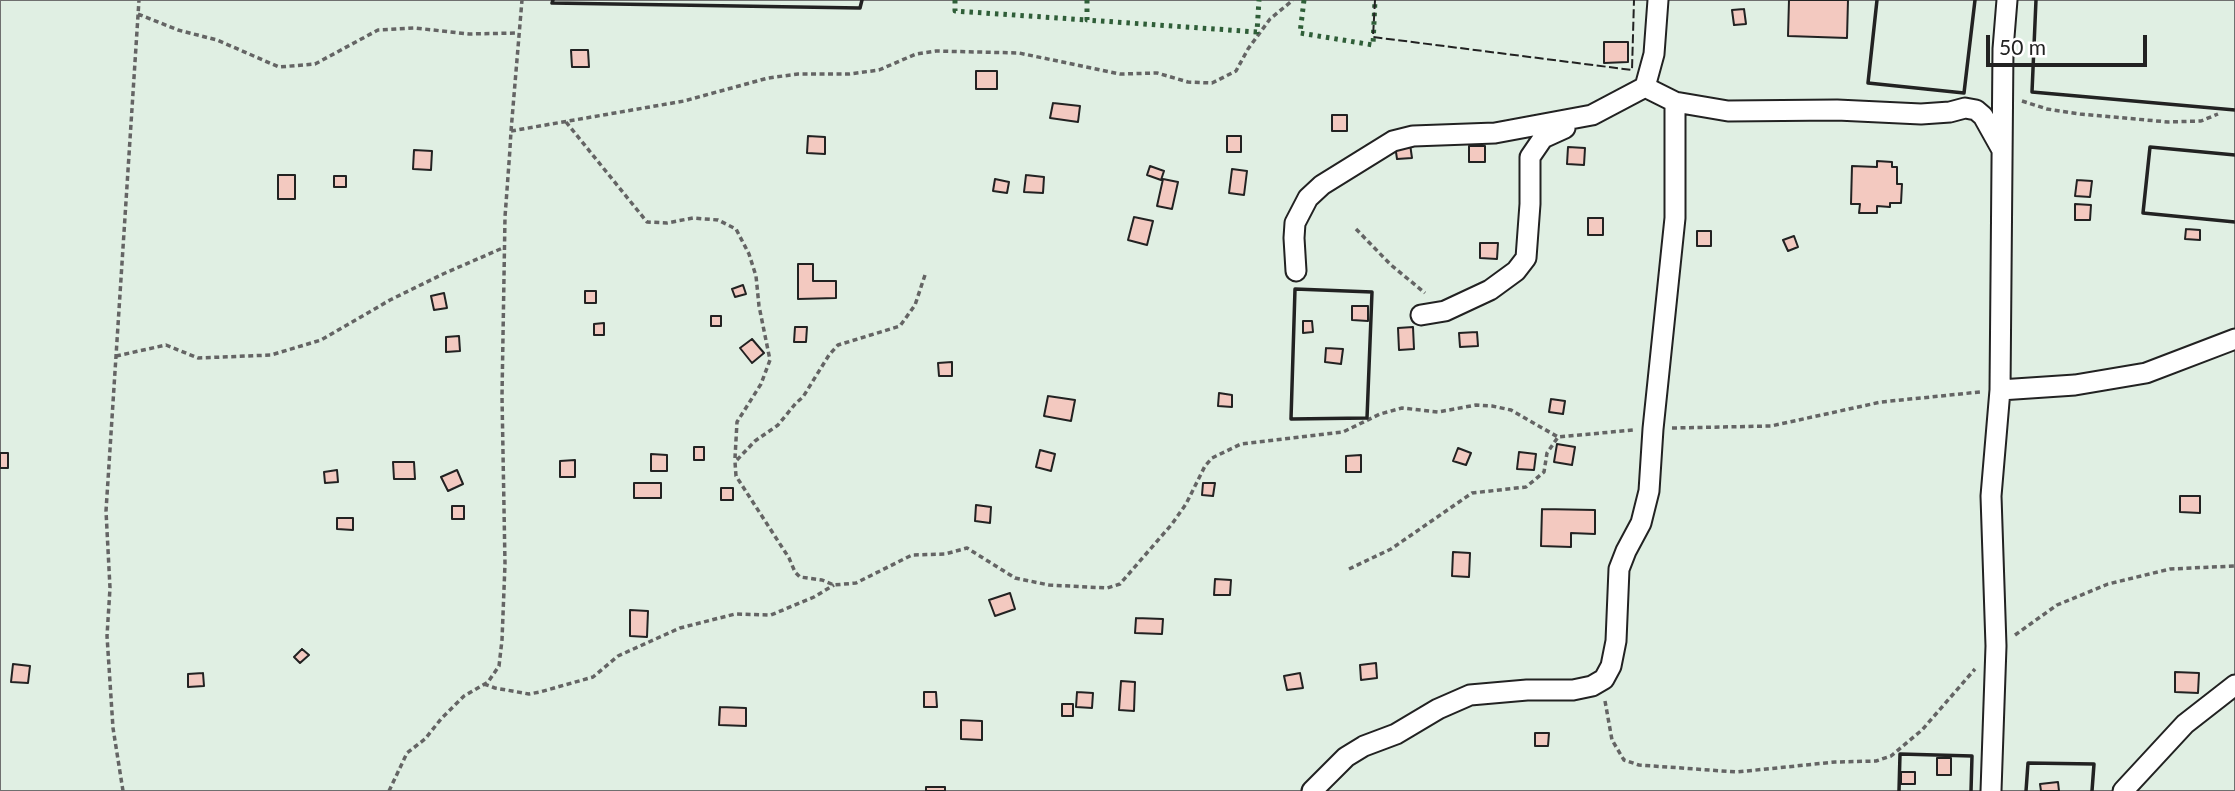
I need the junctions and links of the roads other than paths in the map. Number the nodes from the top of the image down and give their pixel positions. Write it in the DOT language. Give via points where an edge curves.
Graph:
graph roads {
  1 [pos="1658,0"];
  2 [pos="2007,0"];
  3 [pos="1645,88"];
  4 [pos="1675,102"];
  5 [pos="1592,115"];
  6 [pos="2003,151"];
  7 [pos="1296,271"];
  8 [pos="1421,315"];
  9 [pos="2235,339"];
  10 [pos="2000,390"];
  11 [pos="2235,685"];
  12 [pos="1312,791"];
  13 [pos="1991,791"];
  14 [pos="2123,791"];
  1 -- 3 [label="street" via="1654,54"];
  2 -- 6 [label="street"];
  3 -- 4 [label="street"];
  3 -- 5 [label="street"];
  4 -- 6 [label="street" via="1728,111 1921,114 1965,108 1983,116"];
  4 -- 12 [label="street" via="1675,218 1649,491 1641,523 1619,569 1611,666 1604,679 1573,690 1470,695 1364,746"];
  5 -- 7 [label="street" via="1495,134 1413,136 1393,141 1308,198 1295,223"];
  5 -- 8 [label="street" via="1543,138 1530,157 1526,258 1516,271 1490,290 1445,311"];
  6 -- 10 [label="street"];
  9 -- 10 [label="street" via="2146,373 2075,385"];
  10 -- 13 [label="street" via="1992,496 1996,646"];
  11 -- 14 [label="street" via="2185,724"];
}
